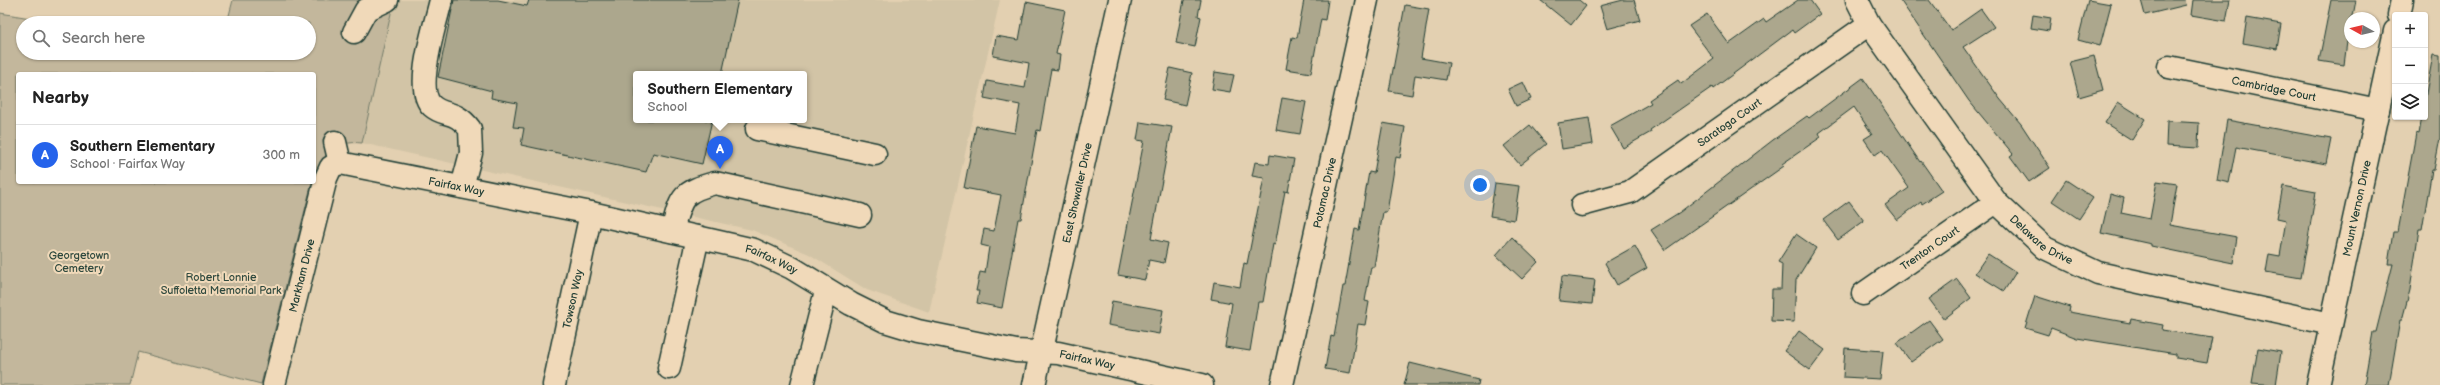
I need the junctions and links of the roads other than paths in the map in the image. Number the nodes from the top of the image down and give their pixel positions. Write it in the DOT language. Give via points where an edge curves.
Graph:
graph roads {
  1 [pos="387,0"];
  2 [pos="441,0"];
  3 [pos="1120,0"];
  4 [pos="1367,0"];
  5 [pos="1857,0"];
  6 [pos="2402,0"];
  7 [pos="2400,12"];
  8 [pos="1869,24"];
  9 [pos="354,32"];
  10 [pos="2392,45"];
  11 [pos="2169,67"];
  12 [pos="2378,110"];
  13 [pos="757,129"];
  14 [pos="875,154"];
  15 [pos="335,157"];
  16 [pos="462,187"];
  17 [pos="1996,202"];
  18 [pos="1582,205"];
  19 [pos="591,213"];
  20 [pos="860,215"];
  21 [pos="672,231"];
  22 [pos="698,237"];
  23 [pos="826,291"];
  24 [pos="1863,294"];
  25 [pos="2331,324"];
  26 [pos="1042,352"];
  27 [pos="669,368"];
  28 [pos="274,385"];
  29 [pos="554,385"];
  30 [pos="802,385"];
  31 [pos="1034,385"];
  32 [pos="1202,385"];
  33 [pos="1282,385"];
  34 [pos="2318,385"];
  1 -- 9 [label="street" via="366,10"];
  2 -- 16 [label="street" via="426,68 424,92 427,102 433,108 457,116 470,129 471,153"];
  3 -- 26 [label="street, East Showalter Drive"];
  4 -- 33 [label="street, Potomac Drive"];
  5 -- 8 [label="street, Delaware Drive"];
  6 -- 7 [label="street"];
  8 -- 17 [label="street, Delaware Drive"];
  8 -- 18 [label="street, Saratoga Court" via="1630,192"];
  10 -- 12 [label="street, Mount Vernon Drive"];
  11 -- 12 [label="street, Cambridge Court"];
  12 -- 25 [label="street, Mount Vernon Drive"];
  13 -- 14 [label="street"];
  15 -- 16 [label="street, Fairfax Way"];
  15 -- 28 [label="street, Markham Drive" via="326,178"];
  16 -- 19 [label="street, Fairfax Way"];
  17 -- 24 [label="street, Trenton Court"];
  17 -- 25 [label="street, Delaware Drive" via="2045,248 2098,273"];
  19 -- 21 [label="street, Fairfax Way"];
  19 -- 29 [label="street, Towson Way"];
  20 -- 21 [label="street" via="715,183 696,188 686,194"];
  21 -- 22 [label="street, Fairfax Way"];
  22 -- 23 [label="street, Fairfax Way" via="754,250 792,268"];
  22 -- 27 [label="street"];
  23 -- 26 [label="street, Fairfax Way" via="885,321 918,331 1016,351"];
  23 -- 30 [label="street"];
  25 -- 34 [label="street, Mount Vernon Drive"];
  26 -- 31 [label="street, East Showalter Drive"];
  26 -- 32 [label="street, Fairfax Way" via="1058,353"];
}
